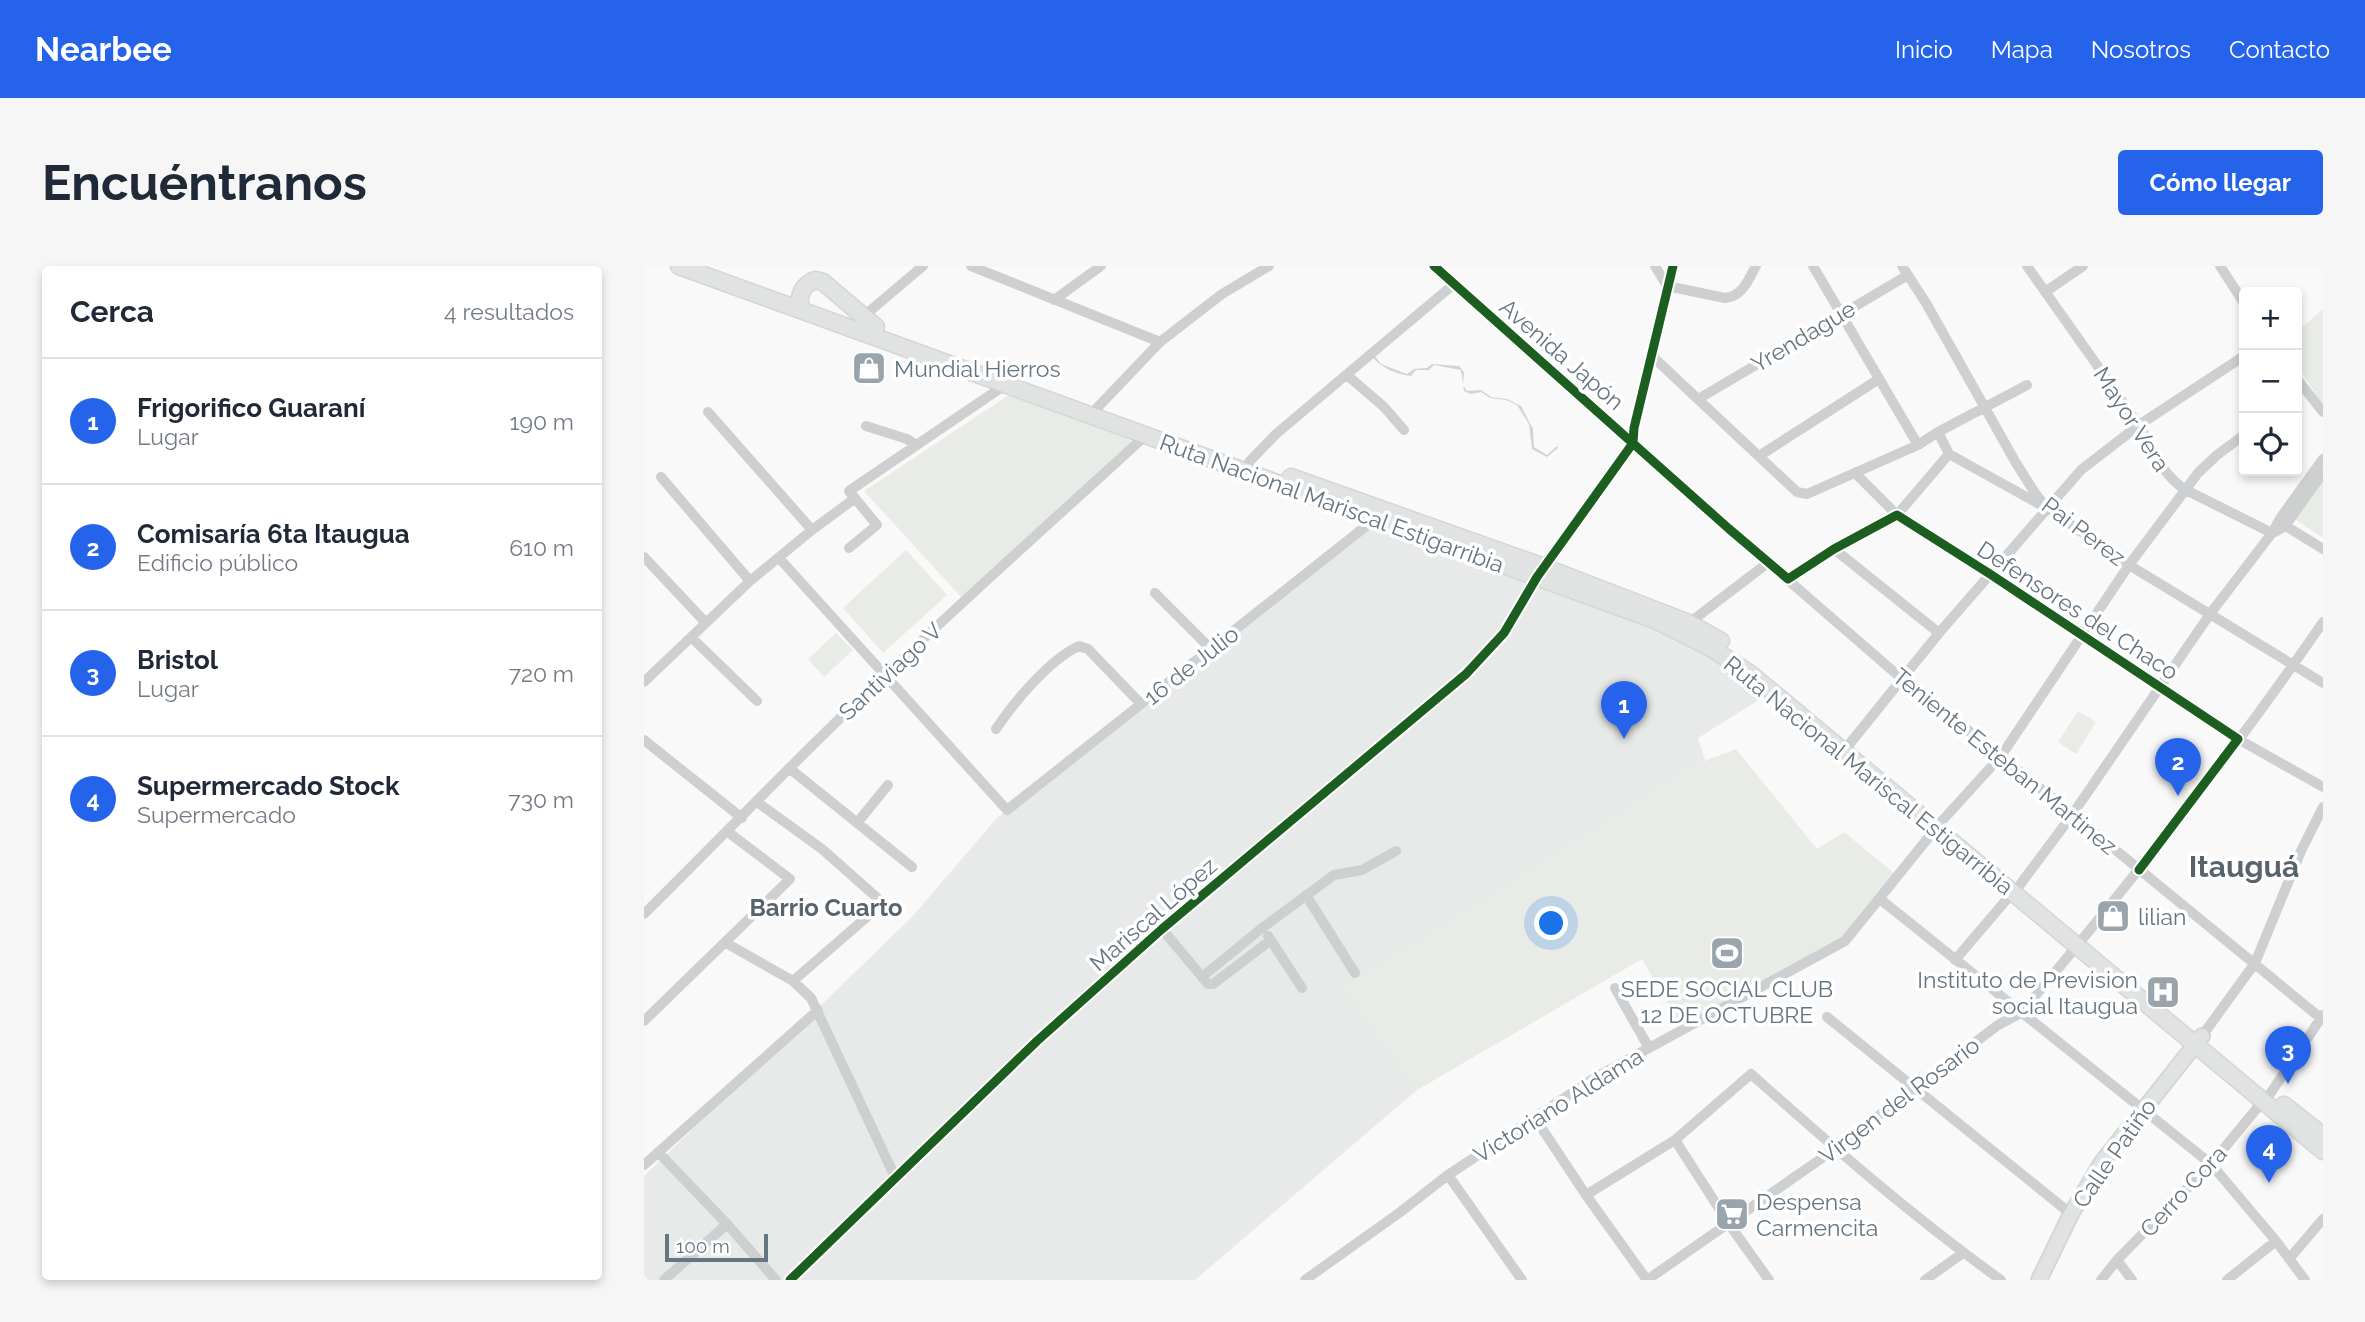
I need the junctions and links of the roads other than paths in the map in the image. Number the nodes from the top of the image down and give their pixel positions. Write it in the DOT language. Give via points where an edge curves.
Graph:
graph roads {
  1 [pos="679,266"];
  2 [pos="708,266"];
  3 [pos="923,266"];
  4 [pos="971,266"];
  5 [pos="1101,266"];
  6 [pos="1269,266"];
  7 [pos="1434,266"];
  8 [pos="1655,266"];
  9 [pos="1673,266"];
  10 [pos="1756,266"];
  11 [pos="1813,266"];
  12 [pos="2027,266"];
  13 [pos="2083,266"];
  14 [pos="2220,266"];
  15 [pos="1905,270"];
  16 [pos="1454,284"];
  17 [pos="1667,286"];
  18 [pos="2046,292"];
  19 [pos="2239,295"];
  20 [pos="1054,299"];
  21 [pos="799,303"];
  22 [pos="1842,313"];
  23 [pos="864,316"];
  24 [pos="876,327"];
  25 [pos="1160,342"];
  26 [pos="1652,356"];
  27 [pos="2239,359"];
  28 [pos="1347,376"];
  29 [pos="1880,379"];
  30 [pos="1005,385"];
  31 [pos="2027,385"];
  32 [pos="2302,395"];
  33 [pos="1700,398"];
  34 [pos="1985,406"];
  35 [pos="1097,408"];
  36 [pos="708,412"];
  37 [pos="2323,412"];
  38 [pos="2139,425"];
  39 [pos="866,426"];
  40 [pos="1404,430"];
  41 [pos="1938,432"];
  42 [pos="1145,436"];
  43 [pos="2239,439"];
  44 [pos="1633,443"];
  45 [pos="916,445"];
  46 [pos="1918,445"];
  47 [pos="1949,454"];
  48 [pos="1759,456"];
  49 [pos="2323,459"];
  50 [pos="1249,462"];
  51 [pos="2323,473"];
  52 [pos="1856,474"];
  53 [pos="660,477"];
  54 [pos="2186,490"];
  55 [pos="854,499"];
  56 [pos="2047,508"];
  57 [pos="1897,515"];
  58 [pos="1375,519"];
  59 [pos="2283,522"];
  60 [pos="812,530"];
  61 [pos="2272,533"];
  62 [pos="2323,543"];
  63 [pos="849,548"];
  64 [pos="1834,549"];
  65 [pos="2323,549"];
  66 [pos="644,557"];
  67 [pos="779,558"];
  68 [pos="1769,562"];
  69 [pos="2129,565"];
  70 [pos="1540,572"];
  71 [pos="1990,575"];
  72 [pos="1788,579"];
  73 [pos="751,581"];
  74 [pos="1155,593"];
  75 [pos="2210,614"];
  76 [pos="1689,622"];
  77 [pos="2323,622"];
  78 [pos="706,624"];
  79 [pos="1938,633"];
  80 [pos="2082,635"];
  81 [pos="691,637"];
  82 [pos="1211,649"];
  83 [pos="2294,664"];
  84 [pos="885,675"];
  85 [pos="1901,678"];
  86 [pos="644,682"];
  87 [pos="2323,683"];
  88 [pos="2160,687"];
  89 [pos="757,701"];
  90 [pos="1141,704"];
  91 [pos="996,729"];
  92 [pos="2238,739"];
  93 [pos="644,740"];
  94 [pos="1847,747"];
  95 [pos="2001,756"];
  96 [pos="789,768"];
  97 [pos="888,785"];
  98 [pos="2323,787"];
  99 [pos="757,802"];
  100 [pos="2323,807"];
  101 [pos="2072,815"];
  102 [pos="742,818"];
  103 [pos="857,823"];
  104 [pos="1938,825"];
  105 [pos="728,832"];
  106 [pos="1396,851"];
  107 [pos="912,867"];
  108 [pos="2139,870"];
  109 [pos="2016,889"];
  110 [pos="1306,895"];
  111 [pos="1880,899"];
  112 [pos="644,914"];
  113 [pos="1262,928"];
  114 [pos="1161,929"];
  115 [pos="1271,940"];
  116 [pos="2081,942"];
  117 [pos="726,943"];
  118 [pos="1955,960"];
  119 [pos="2255,963"];
  120 [pos="1354,972"];
  121 [pos="1202,977"];
  122 [pos="793,981"];
  123 [pos="1302,988"];
  124 [pos="1615,988"];
  125 [pos="818,1010"];
  126 [pos="2021,1013"];
  127 [pos="1827,1017"];
  128 [pos="2322,1018"];
  129 [pos="644,1021"];
  130 [pos="2199,1040"];
  131 [pos="1648,1048"];
  132 [pos="1915,1089"];
  133 [pos="2266,1098"];
  134 [pos="2141,1111"];
  135 [pos="1535,1118"];
  136 [pos="2323,1136"];
  137 [pos="1675,1140"];
  138 [pos="1835,1149"];
  139 [pos="2323,1151"];
  140 [pos="658,1152"];
  141 [pos="2211,1164"];
  142 [pos="644,1165"];
  143 [pos="1448,1175"];
  144 [pos="896,1179"];
  145 [pos="1586,1195"];
  146 [pos="2071,1214"];
  147 [pos="2323,1219"];
  148 [pos="727,1224"];
  149 [pos="1729,1224"];
  150 [pos="2276,1241"];
  151 [pos="1963,1253"];
  152 [pos="2289,1259"];
  153 [pos="2117,1260"];
  154 [pos="664,1280"];
  155 [pos="776,1280"];
  156 [pos="790,1280"];
  157 [pos="1306,1280"];
  158 [pos="1522,1280"];
  159 [pos="1647,1280"];
  160 [pos="1769,1280"];
  161 [pos="1925,1280"];
  162 [pos="2001,1280"];
  163 [pos="2039,1280"];
  164 [pos="2101,1280"];
  165 [pos="2132,1280"];
  166 [pos="2227,1280"];
  167 [pos="2305,1280"];
  1 -- 21 [label="highway, Ruta Nacional Mariscal Estigarribia"];
  2 -- 21 [label="highway, Ruta Nacional Mariscal Estigarribia"];
  3 -- 23 [label="street"];
  4 -- 20 [label="street"];
  5 -- 20 [label="street"];
  6 -- 25 [label="street" via="1222,294"];
  7 -- 16 [label="street, Avenida Japón"];
  8 -- 17 [label="street"];
  9 -- 17 [label="street"];
  10 -- 17 [label="street" via="1741,291 1731,298"];
  11 -- 22 [label="street"];
  12 -- 18 [label="street, Mayor Vera"];
  13 -- 18 [label="street"];
  14 -- 19 [label="street"];
  15 -- 22 [label="street, Yrendague"];
  15 -- 34 [label="street, Pai Perez"];
  16 -- 28 [label="street"];
  16 -- 44 [label="street, Avenida Japón"];
  17 -- 26 [label="street"];
  18 -- 38 [label="street, Mayor Vera"];
  20 -- 25 [label="street"];
  21 -- 23 [label="highway" via="808,283 815,280"];
  21 -- 24 [label="highway, Ruta Nacional Mariscal Estigarribia"];
  21 -- 30 [label="highway, Ruta Nacional Mariscal Estigarribia"];
  22 -- 29 [label="street"];
  22 -- 33 [label="street, Yrendague"];
  23 -- 24 [label="highway"];
  24 -- 35 [label="highway, Ruta Nacional Mariscal Estigarribia"];
  25 -- 35 [label="street"];
  26 -- 33 [label="street"];
  26 -- 44 [label="street"];
  27 -- 38 [label="street"];
  28 -- 40 [label="street"];
  28 -- 50 [label="street"];
  29 -- 46 [label="street"];
  29 -- 48 [label="street"];
  30 -- 42 [label="highway, Ruta Nacional Mariscal Estigarribia"];
  30 -- 45 [label="street"];
  31 -- 34 [label="street"];
  32 -- 37 [label="street"];
  33 -- 48 [label="street"];
  34 -- 41 [label="street"];
  34 -- 56 [label="street, Pai Perez"];
  35 -- 50 [label="highway, Ruta Nacional Mariscal Estigarribia"];
  36 -- 60 [label="street"];
  38 -- 54 [label="street, Mayor Vera" via="2163,470"];
  38 -- 56 [label="street" via="2081,470"];
  39 -- 45 [label="street"];
  41 -- 46 [label="street"];
  41 -- 47 [label="street"];
  42 -- 58 [label="highway, Ruta Nacional Mariscal Estigarribia"];
  42 -- 84 [label="street, Santiviago V"];
  43 -- 54 [label="street, Victoriano Aldama" via="2197,473"];
  44 -- 68 [label="street, Teniente Esteban Martinez"];
  44 -- 70 [label="street, Mariscal López"];
  45 -- 55 [label="street" via="849,491"];
  46 -- 52 [label="street"];
  47 -- 56 [label="street"];
  47 -- 57 [label="street"];
  48 -- 52 [label="street" via="1801,493 1814,493"];
  49 -- 59 [label="street"];
  50 -- 70 [label="highway, Ruta Nacional Mariscal Estigarribia"];
  51 -- 59 [label="street"];
  52 -- 57 [label="street, Defensores del Chaco"];
  53 -- 73 [label="street"];
  54 -- 61 [label="street, Mayor Vera"];
  54 -- 69 [label="street, Victoriano Aldama"];
  55 -- 60 [label="street"];
  55 -- 63 [label="street" via="877,525"];
  56 -- 69 [label="street, Pai Perez"];
  56 -- 71 [label="street"];
  57 -- 64 [label="street"];
  57 -- 71 [label="street, Defensores del Chaco"];
  58 -- 70 [label="highway, Ruta Nacional Mariscal Estigarribia"];
  58 -- 82 [label="street, 16 de Julio"];
  59 -- 61 [label="street"];
  59 -- 62 [label="street"];
  59 -- 65 [label="street"];
  60 -- 67 [label="street"];
  61 -- 75 [label="street"];
  64 -- 72 [label="street"];
  64 -- 79 [label="street"];
  66 -- 78 [label="street"];
  67 -- 73 [label="street"];
  67 -- 84 [label="street"];
  68 -- 72 [label="street, Teniente Esteban Martinez"];
  68 -- 76 [label="street"];
  69 -- 75 [label="street, Pai Perez"];
  69 -- 80 [label="street, Victoriano Aldama"];
  70 -- 76 [label="highway, Ruta Nacional Mariscal Estigarribia"];
  70 -- 94 [label="highway, Ruta Nacional Mariscal Estigarribia" via="1711,648"];
  70 -- 114 [label="street, Mariscal López" via="1504,633 1466,674"];
  71 -- 79 [label="street"];
  71 -- 80 [label="street, Defensores del Chaco"];
  72 -- 85 [label="street, Teniente Esteban Martinez"];
  73 -- 78 [label="street"];
  74 -- 82 [label="street"];
  75 -- 83 [label="street, Pai Perez"];
  75 -- 88 [label="street"];
  76 -- 94 [label="highway, Ruta Nacional Mariscal Estigarribia" via="1758,666"];
  77 -- 83 [label="street, Virgen del Rosario"];
  78 -- 81 [label="street"];
  79 -- 85 [label="street"];
  80 -- 88 [label="street, Defensores del Chaco"];
  80 -- 95 [label="street, Victoriano Aldama"];
  81 -- 86 [label="street"];
  81 -- 89 [label="street"];
  82 -- 90 [label="street, 16 de Julio"];
  83 -- 87 [label="street, Pai Perez"];
  83 -- 92 [label="street, Virgen del Rosario"];
  84 -- 90 [label="street, 16 de Julio" via="1007,810"];
  84 -- 96 [label="street, Santiviago V"];
  85 -- 94 [label="street"];
  85 -- 95 [label="street, Teniente Esteban Martinez"];
  88 -- 92 [label="street, Defensores del Chaco"];
  88 -- 101 [label="street"];
  90 -- 91 [label="street" via="1088,649 1079,646 1029,687"];
  92 -- 98 [label="street, Defensores del Chaco"];
  92 -- 108 [label="street, Virgen del Rosario"];
  93 -- 102 [label="street"];
  94 -- 104 [label="highway, Ruta Nacional Mariscal Estigarribia"];
  95 -- 101 [label="street, Teniente Esteban Martinez"];
  95 -- 104 [label="street, Victoriano Aldama"];
  96 -- 99 [label="street, Santiviago V"];
  96 -- 103 [label="street"];
  97 -- 103 [label="street"];
  99 -- 102 [label="street, Santiviago V"];
  99 -- 122 [label="street" via="822,849 883,903"];
  100 -- 119 [label="street"];
  101 -- 108 [label="street, Teniente Esteban Martinez"];
  101 -- 109 [label="street"];
  102 -- 105 [label="street, Santiviago V"];
  103 -- 107 [label="street"];
  104 -- 109 [label="highway, Ruta Nacional Mariscal Estigarribia"];
  104 -- 111 [label="street, Victoriano Aldama"];
  105 -- 112 [label="street, Santiviago V"];
  105 -- 117 [label="street" via="790,878"];
  106 -- 110 [label="street" via="1362,870 1334,875"];
  108 -- 116 [label="street, Virgen del Rosario"];
  108 -- 119 [label="street, Teniente Esteban Martinez"];
  109 -- 116 [label="highway, Ruta Nacional Mariscal Estigarribia"];
  109 -- 118 [label="street"];
  110 -- 113 [label="street"];
  110 -- 120 [label="street"];
  111 -- 118 [label="street"];
  111 -- 131 [label="street, Victoriano Aldama" via="1845,941"];
  113 -- 115 [label="street"];
  113 -- 121 [label="street"];
  114 -- 121 [label="street"];
  114 -- 144 [label="street, Mariscal López" via="1037,1041"];
  115 -- 121 [label="street" via="1213,984"];
  115 -- 123 [label="street"];
  116 -- 126 [label="street, Virgen del Rosario"];
  116 -- 130 [label="highway, Ruta Nacional Mariscal Estigarribia"];
  117 -- 122 [label="street"];
  117 -- 129 [label="street"];
  118 -- 126 [label="street"];
  119 -- 128 [label="street, Teniente Esteban Martinez"];
  119 -- 130 [label="street"];
  122 -- 125 [label="street"];
  124 -- 131 [label="street"];
  125 -- 140 [label="street"];
  125 -- 144 [label="street"];
  126 -- 132 [label="street, Virgen del Rosario" via="1998,1025"];
  126 -- 134 [label="street"];
  127 -- 132 [label="street"];
  128 -- 133 [label="street, Cerro Cora"];
  130 -- 133 [label="highway, Ruta Nacional Mariscal Estigarribia"];
  130 -- 134 [label="main road, Calle Patiño"];
  131 -- 135 [label="street, Victoriano Aldama"];
  132 -- 138 [label="street, Virgen del Rosario"];
  132 -- 146 [label="street"];
  133 -- 136 [label="highway, Ruta Nacional Mariscal Estigarribia"];
  133 -- 139 [label="highway, Ruta Nacional Mariscal Estigarribia"];
  133 -- 141 [label="street, Cerro Cora"];
  134 -- 141 [label="street"];
  134 -- 146 [label="main road, Calle Patiño" via="2102,1162"];
  135 -- 143 [label="street, Victoriano Aldama"];
  135 -- 145 [label="street"];
  137 -- 138 [label="street" via="1751,1074"];
  137 -- 145 [label="street"];
  137 -- 149 [label="street"];
  138 -- 149 [label="street, Virgen del Rosario"];
  138 -- 151 [label="street"];
  140 -- 142 [label="street"];
  140 -- 148 [label="street"];
  141 -- 150 [label="street"];
  141 -- 153 [label="street, Cerro Cora"];
  143 -- 157 [label="street, Victoriano Aldama"];
  143 -- 158 [label="street"];
  144 -- 156 [label="street, Mariscal López"];
  145 -- 159 [label="street"];
  146 -- 163 [label="main road, Calle Patiño"];
  147 -- 152 [label="street"];
  148 -- 154 [label="street"];
  148 -- 155 [label="street"];
  149 -- 159 [label="street, Virgen del Rosario"];
  149 -- 160 [label="street"];
  150 -- 152 [label="street"];
  150 -- 166 [label="street"];
  151 -- 161 [label="street"];
  151 -- 162 [label="street"];
  152 -- 167 [label="street"];
  153 -- 164 [label="street, Cerro Cora"];
  153 -- 165 [label="street"];
}
